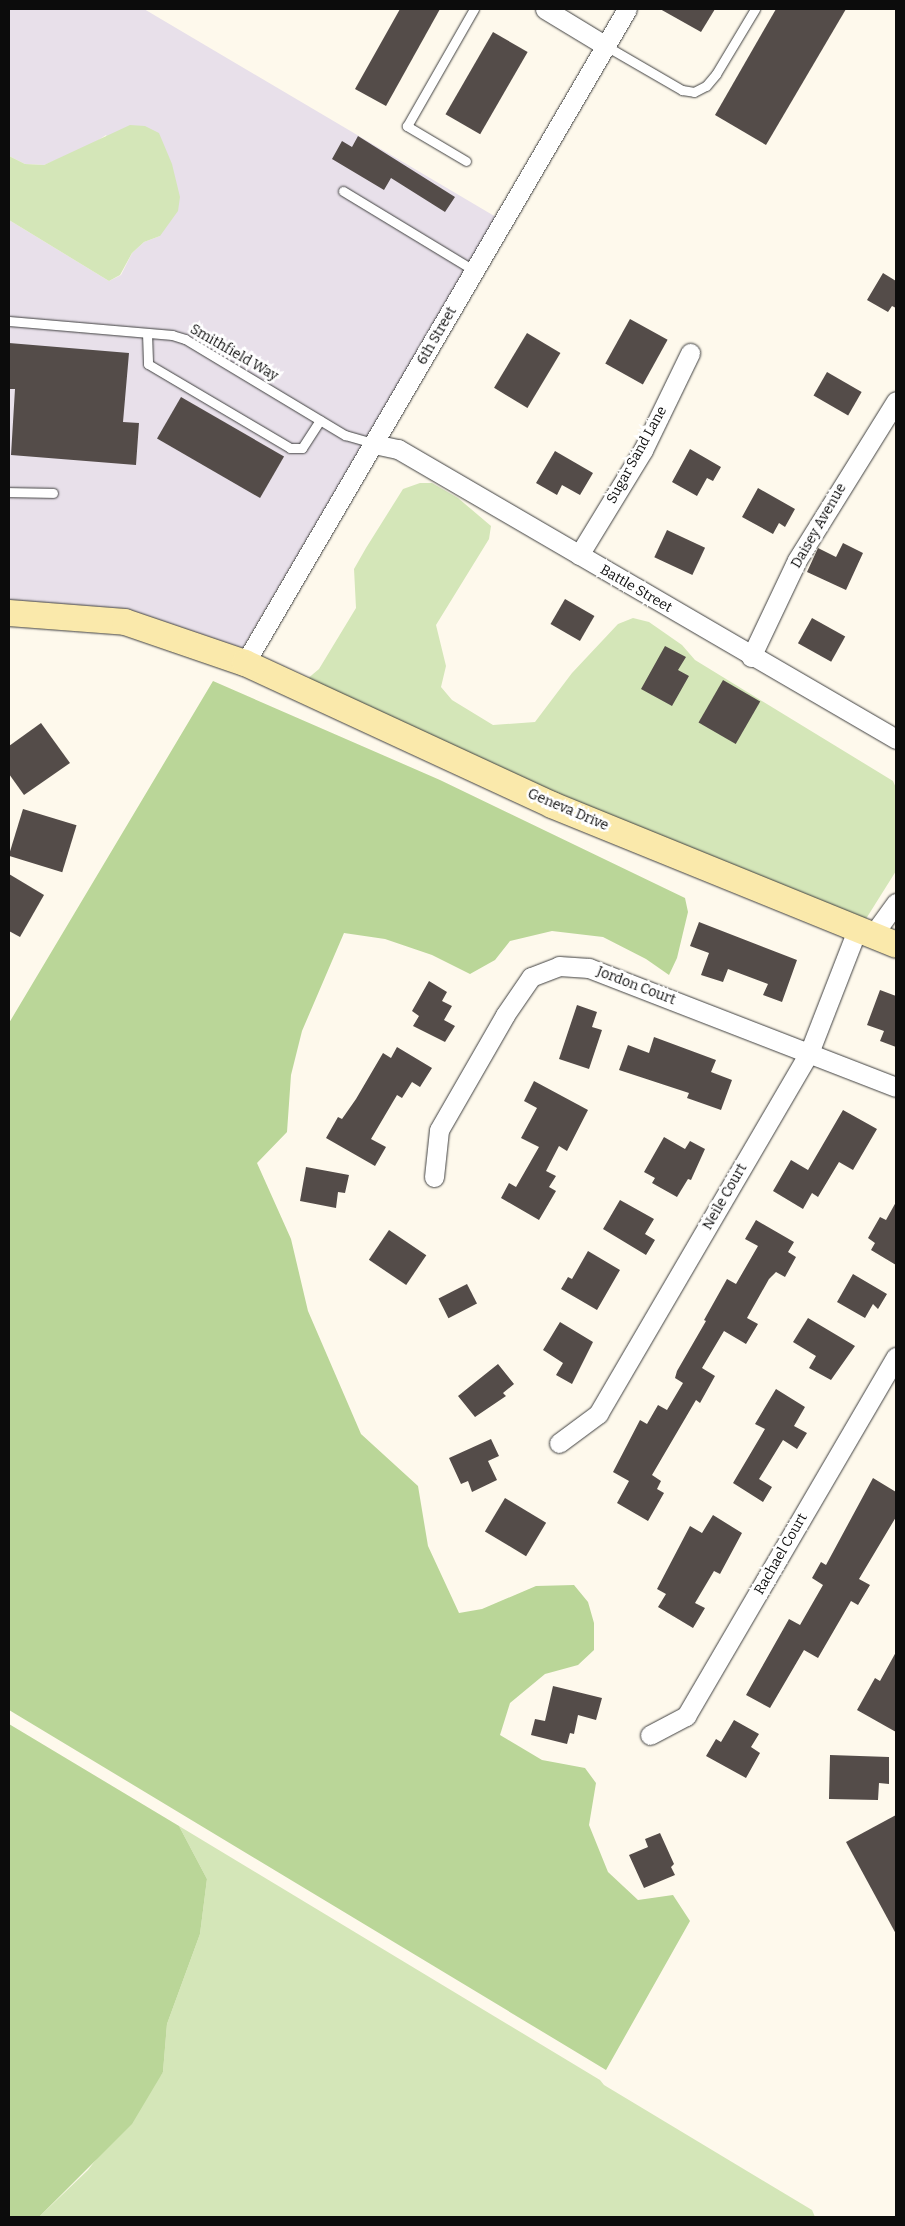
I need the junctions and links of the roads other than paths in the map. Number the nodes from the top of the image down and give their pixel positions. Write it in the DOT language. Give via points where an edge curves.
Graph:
graph roads {
  1 [pos="474,9"];
  2 [pos="545,9"];
  3 [pos="627,9"];
  4 [pos="755,9"];
  5 [pos="606,46"];
  6 [pos="466,161"];
  7 [pos="343,191"];
  8 [pos="474,271"];
  9 [pos="9,321"];
  10 [pos="147,333"];
  11 [pos="690,352"];
  12 [pos="896,401"];
  13 [pos="320,420"];
  14 [pos="374,444"];
  15 [pos="9,492"];
  16 [pos="53,493"];
  17 [pos="579,556"];
  18 [pos="9,613"];
  19 [pos="751,656"];
  20 [pos="245,663"];
  21 [pos="896,739"];
  22 [pos="896,903"];
  23 [pos="865,933"];
  24 [pos="896,945"];
  25 [pos="809,1053"];
  26 [pos="896,1087"];
  27 [pos="434,1177"];
  28 [pos="896,1357"];
  29 [pos="559,1442"];
  30 [pos="650,1735"];
  1 -- 6 [label="lane" via="407,126"];
  2 -- 5 [label="street"];
  3 -- 5 [label="street, 6th Street"];
  4 -- 5 [label="lane" via="716,74 706,86 694,92 682,90"];
  5 -- 8 [label="street, 6th Street"];
  7 -- 8 [label="lane"];
  8 -- 14 [label="street, 6th Street"];
  9 -- 10 [label="lane, Smithfield Way"];
  10 -- 13 [label="lane, Smithfield Way" via="185,339"];
  10 -- 13 [label="lane" via="148,364 290,448 302,448"];
  11 -- 17 [label="street, Sugar Sand Lane" via="643,450"];
  12 -- 19 [label="street, Daisey Avenue" via="802,552"];
  13 -- 14 [label="lane, Smithfield Way" via="345,435"];
  14 -- 17 [label="street, Battle Street" via="398,449"];
  14 -- 20 [label="street, 6th Street"];
  15 -- 16 [label="lane"];
  17 -- 19 [label="street, Battle Street"];
  18 -- 20 [label="main road, Geneva Drive" via="125,622"];
  19 -- 21 [label="street, Battle Street"];
  20 -- 23 [label="main road, Geneva Drive" via="552,805"];
  22 -- 23 [label="street, Neile Court"];
  23 -- 24 [label="main road, Geneva Drive"];
  23 -- 25 [label="street, Neile Court"];
  25 -- 26 [label="street"];
  25 -- 27 [label="street, Jordon Court" via="589,968 559,966 531,977 505,1015 439,1130"];
  25 -- 29 [label="street, Neile Court" via="598,1414"];
  28 -- 30 [label="street, Rachael Court" via="686,1716"];
}
